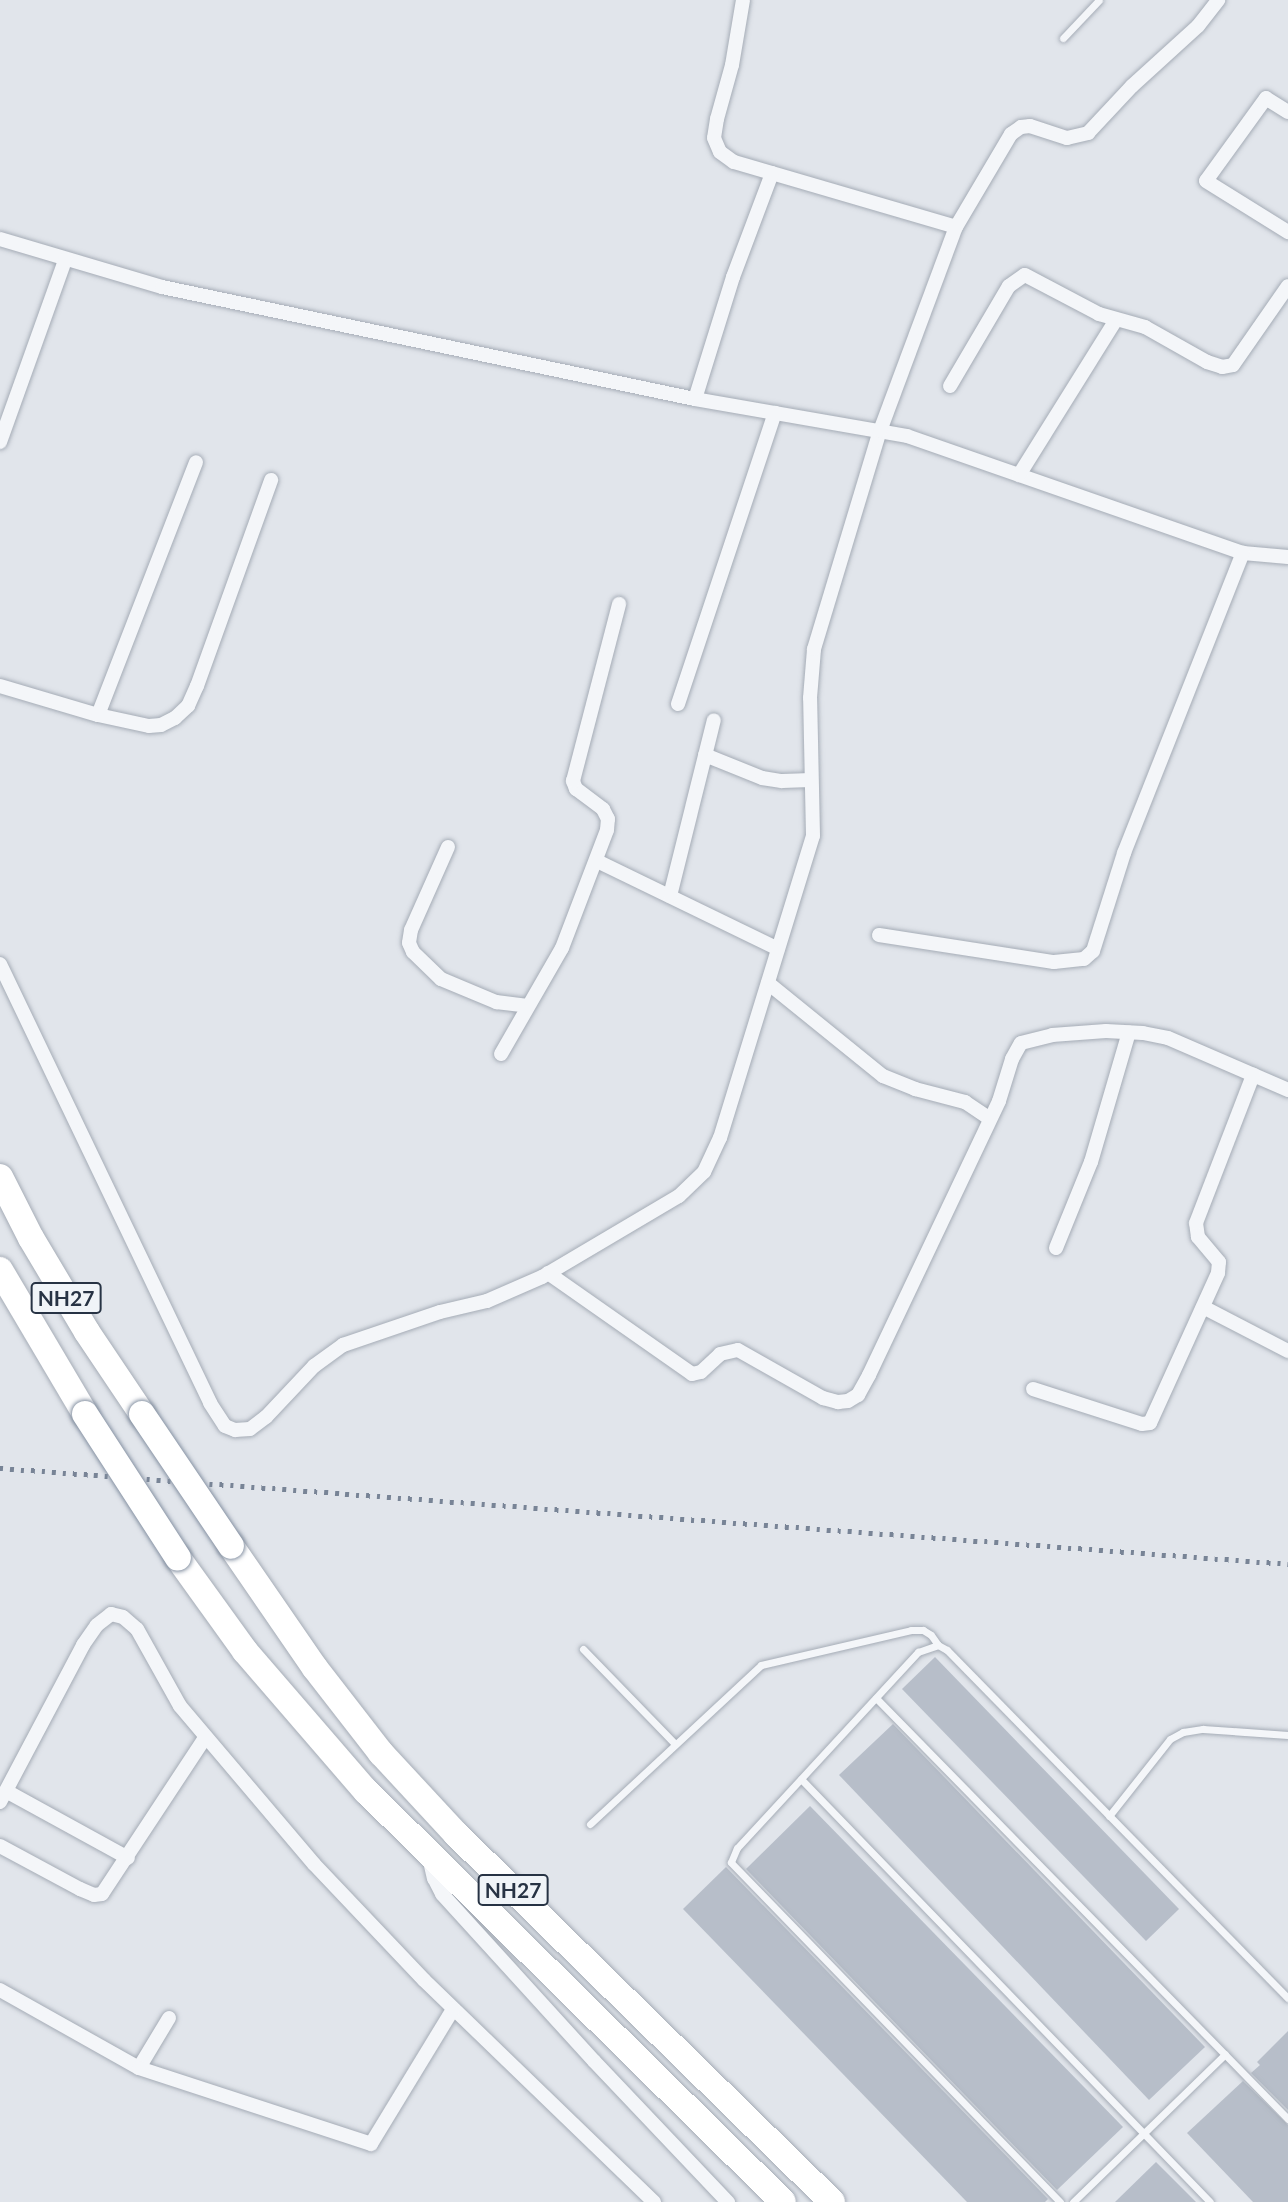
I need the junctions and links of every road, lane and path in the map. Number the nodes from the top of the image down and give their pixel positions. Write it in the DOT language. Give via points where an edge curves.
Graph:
graph roads {
  1 [pos="743,0"];
  2 [pos="1099,0"];
  3 [pos="1218,0"];
  4 [pos="1063,38"];
  5 [pos="1288,112"];
  6 [pos="772,173"];
  7 [pos="956,227"];
  8 [pos="1288,232"];
  9 [pos="0,239"];
  10 [pos="65,260"];
  11 [pos="1288,286"];
  12 [pos="1116,320"];
  13 [pos="950,386"];
  14 [pos="695,399"];
  15 [pos="775,413"];
  16 [pos="880,431"];
  17 [pos="0,442"];
  18 [pos="197,462"];
  19 [pos="1019,475"];
  20 [pos="271,480"];
  21 [pos="1243,552"];
  22 [pos="1288,557"];
  23 [pos="619,604"];
  24 [pos="0,686"];
  25 [pos="678,704"];
  26 [pos="98,715"];
  27 [pos="714,720"];
  28 [pos="705,755"];
  29 [pos="811,780"];
  30 [pos="448,847"];
  31 [pos="597,861"];
  32 [pos="670,896"];
  33 [pos="879,935"];
  34 [pos="778,949"];
  35 [pos="0,964"];
  36 [pos="768,983"];
  37 [pos="528,1006"];
  38 [pos="1129,1032"];
  39 [pos="501,1054"];
  40 [pos="1253,1075"];
  41 [pos="1288,1090"];
  42 [pos="990,1119"];
  43 [pos="0,1177"];
  44 [pos="1056,1248"];
  45 [pos="0,1270"];
  46 [pos="548,1273"];
  47 [pos="1203,1307"];
  48 [pos="1288,1351"];
  49 [pos="1033,1389"];
  50 [pos="938,1645"];
  51 [pos="583,1649"];
  52 [pos="877,1698"];
  53 [pos="1288,1735"];
  54 [pos="205,1738"];
  55 [pos="675,1744"];
  56 [pos="801,1779"];
  57 [pos="3,1796"];
  58 [pos="1108,1816"];
  59 [pos="590,1824"];
  60 [pos="0,1846"];
  61 [pos="429,1855"];
  62 [pos="128,1858"];
  63 [pos="0,1990"];
  64 [pos="1288,1998"];
  65 [pos="453,2009"];
  66 [pos="169,2018"];
  67 [pos="1225,2054"];
  68 [pos="139,2068"];
  69 [pos="1288,2119"];
  70 [pos="1144,2133"];
  71 [pos="654,2202"];
  72 [pos="728,2202"];
  73 [pos="783,2202"];
  74 [pos="832,2202"];
  75 [pos="1060,2202"];
  76 [pos="1073,2202"];
  77 [pos="1210,2202"];
  1 -- 6 [label="street" via="715,145 734,162"];
  2 -- 4 [label="lane"];
  3 -- 7 [label="street" via="1198,26 1088,133 1067,138 1030,126 1011,134"];
  5 -- 8 [label="street" via="1266,98 1206,181"];
  6 -- 7 [label="street"];
  6 -- 14 [label="street"];
  7 -- 16 [label="street"];
  9 -- 10 [label="street"];
  10 -- 14 [label="street" via="162,287"];
  10 -- 17 [label="street"];
  11 -- 12 [label="street" via="1233,365 1207,362 1145,327"];
  12 -- 13 [label="street" via="1033,276 1019,276"];
  12 -- 19 [label="street"];
  14 -- 15 [label="street"];
  15 -- 16 [label="street"];
  15 -- 25 [label="street"];
  16 -- 19 [label="street"];
  16 -- 29 [label="street" via="814,649"];
  18 -- 26 [label="street"];
  19 -- 21 [label="street"];
  20 -- 26 [label="street" via="188,706 161,725"];
  21 -- 22 [label="street"];
  21 -- 33 [label="street" via="1124,853 1093,951 1084,958 1054,962"];
  23 -- 31 [label="street" via="573,780 576,789 603,809 608,819"];
  24 -- 26 [label="street"];
  27 -- 28 [label="street"];
  28 -- 29 [label="street" via="762,778"];
  28 -- 32 [label="street"];
  29 -- 34 [label="street" via="813,836"];
  30 -- 37 [label="street" via="411,930 413,952 441,979 496,1002"];
  31 -- 32 [label="street"];
  31 -- 37 [label="street" via="562,948"];
  32 -- 34 [label="street"];
  34 -- 36 [label="street"];
  35 -- 46 [label="street" via="225,1426 250,1429 325,1356 343,1345 487,1301"];
  36 -- 42 [label="street" via="883,1076 965,1102"];
  36 -- 46 [label="street" via="720,1138 704,1172 679,1196"];
  37 -- 39 [label="street"];
  38 -- 40 [label="street" via="1168,1038"];
  38 -- 42 [label="street" via="1052,1035 1021,1043"];
  38 -- 44 [label="street" via="1090,1162"];
  40 -- 41 [label="street"];
  40 -- 47 [label="street" via="1196,1223 1198,1237 1219,1262"];
  42 -- 46 [label="street" via="869,1375 858,1395 848,1401 823,1398 738,1350 720,1354 701,1372 692,1374"];
  43 -- 74 [label="highway, NH27, bridge" via="87,1332 230,1546 315,1668 400,1773 456,1834"];
  45 -- 61 [label="highway, NH27, bridge" via="85,1414 245,1651 306,1724"];
  47 -- 48 [label="street"];
  47 -- 49 [label="street" via="1150,1423"];
  50 -- 52 [label="lane" via="918,1652"];
  50 -- 55 [label="lane" via="923,1630 911,1630 774,1659 751,1672"];
  50 -- 58 [label="lane"];
  51 -- 55 [label="lane"];
  52 -- 56 [label="lane"];
  52 -- 67 [label="lane"];
  53 -- 58 [label="lane" via="1203,1729 1183,1732 1170,1739"];
  54 -- 57 [label="street" via="180,1706 137,1629 111,1614 83,1645"];
  54 -- 62 [label="street"];
  54 -- 65 [label="street" via="314,1864"];
  55 -- 59 [label="lane"];
  56 -- 70 [label="lane"];
  56 -- 75 [label="lane" via="737,1848 731,1862"];
  57 -- 62 [label="street"];
  58 -- 64 [label="lane"];
  60 -- 62 [label="street" via="94,1895 108,1888"];
  61 -- 72 [label="street" via="442,1894"];
  61 -- 73 [label="highway, NH27"];
  63 -- 68 [label="street"];
  65 -- 68 [label="street" via="371,2144"];
  65 -- 71 [label="street"];
  66 -- 68 [label="street"];
  67 -- 69 [label="lane"];
  67 -- 70 [label="lane"];
  70 -- 76 [label="lane"];
  70 -- 77 [label="lane"];
}
